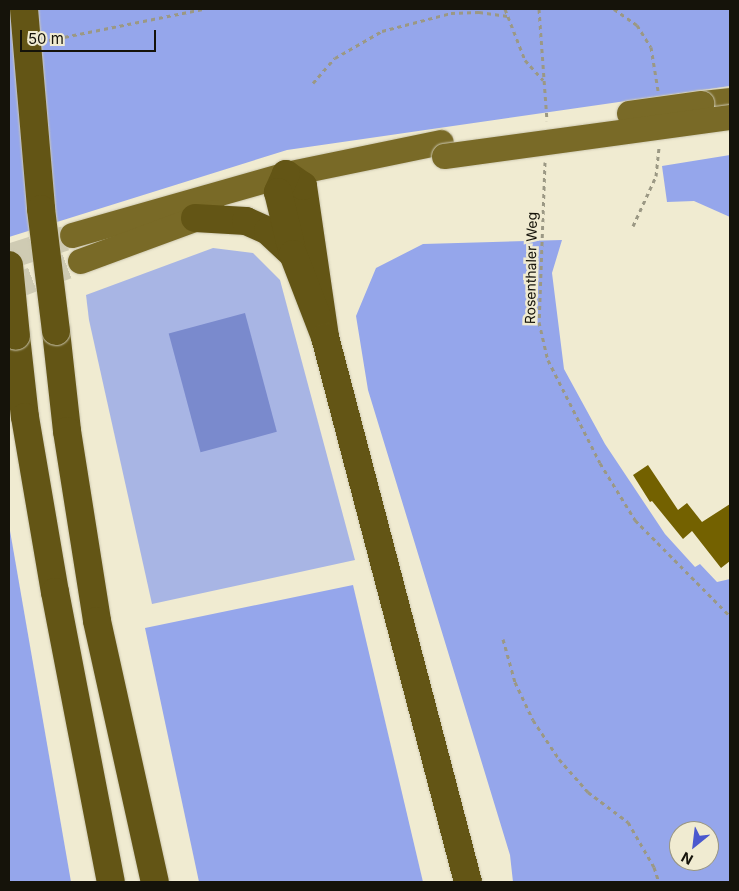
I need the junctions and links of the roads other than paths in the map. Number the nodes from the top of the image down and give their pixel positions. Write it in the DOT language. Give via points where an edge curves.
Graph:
graph roads {
  1 [pos="24,9"];
  2 [pos="730,100"];
  3 [pos="730,117"];
  4 [pos="442,149"];
  5 [pos="289,184"];
  6 [pos="195,218"];
  7 [pos="72,235"];
  8 [pos="293,254"];
  9 [pos="80,261"];
  10 [pos="9,265"];
  11 [pos="325,338"];
  12 [pos="111,882"];
  13 [pos="155,882"];
  14 [pos="468,882"];
  1 -- 13 [label="highway, bridge" via="41,208 67,431 97,621"];
  2 -- 4 [label="main road, bridge"];
  3 -- 4 [label="main road, bridge"];
  4 -- 5 [label="main road"];
  5 -- 6 [label="main road"];
  5 -- 7 [label="main road"];
  5 -- 8 [label="highway"];
  5 -- 11 [label="highway"];
  6 -- 8 [label="highway" via="246,221 268,231"];
  6 -- 9 [label="main road"];
  8 -- 11 [label="highway"];
  10 -- 12 [label="highway, bridge" via="25,417"];
  11 -- 14 [label="highway"];
}
